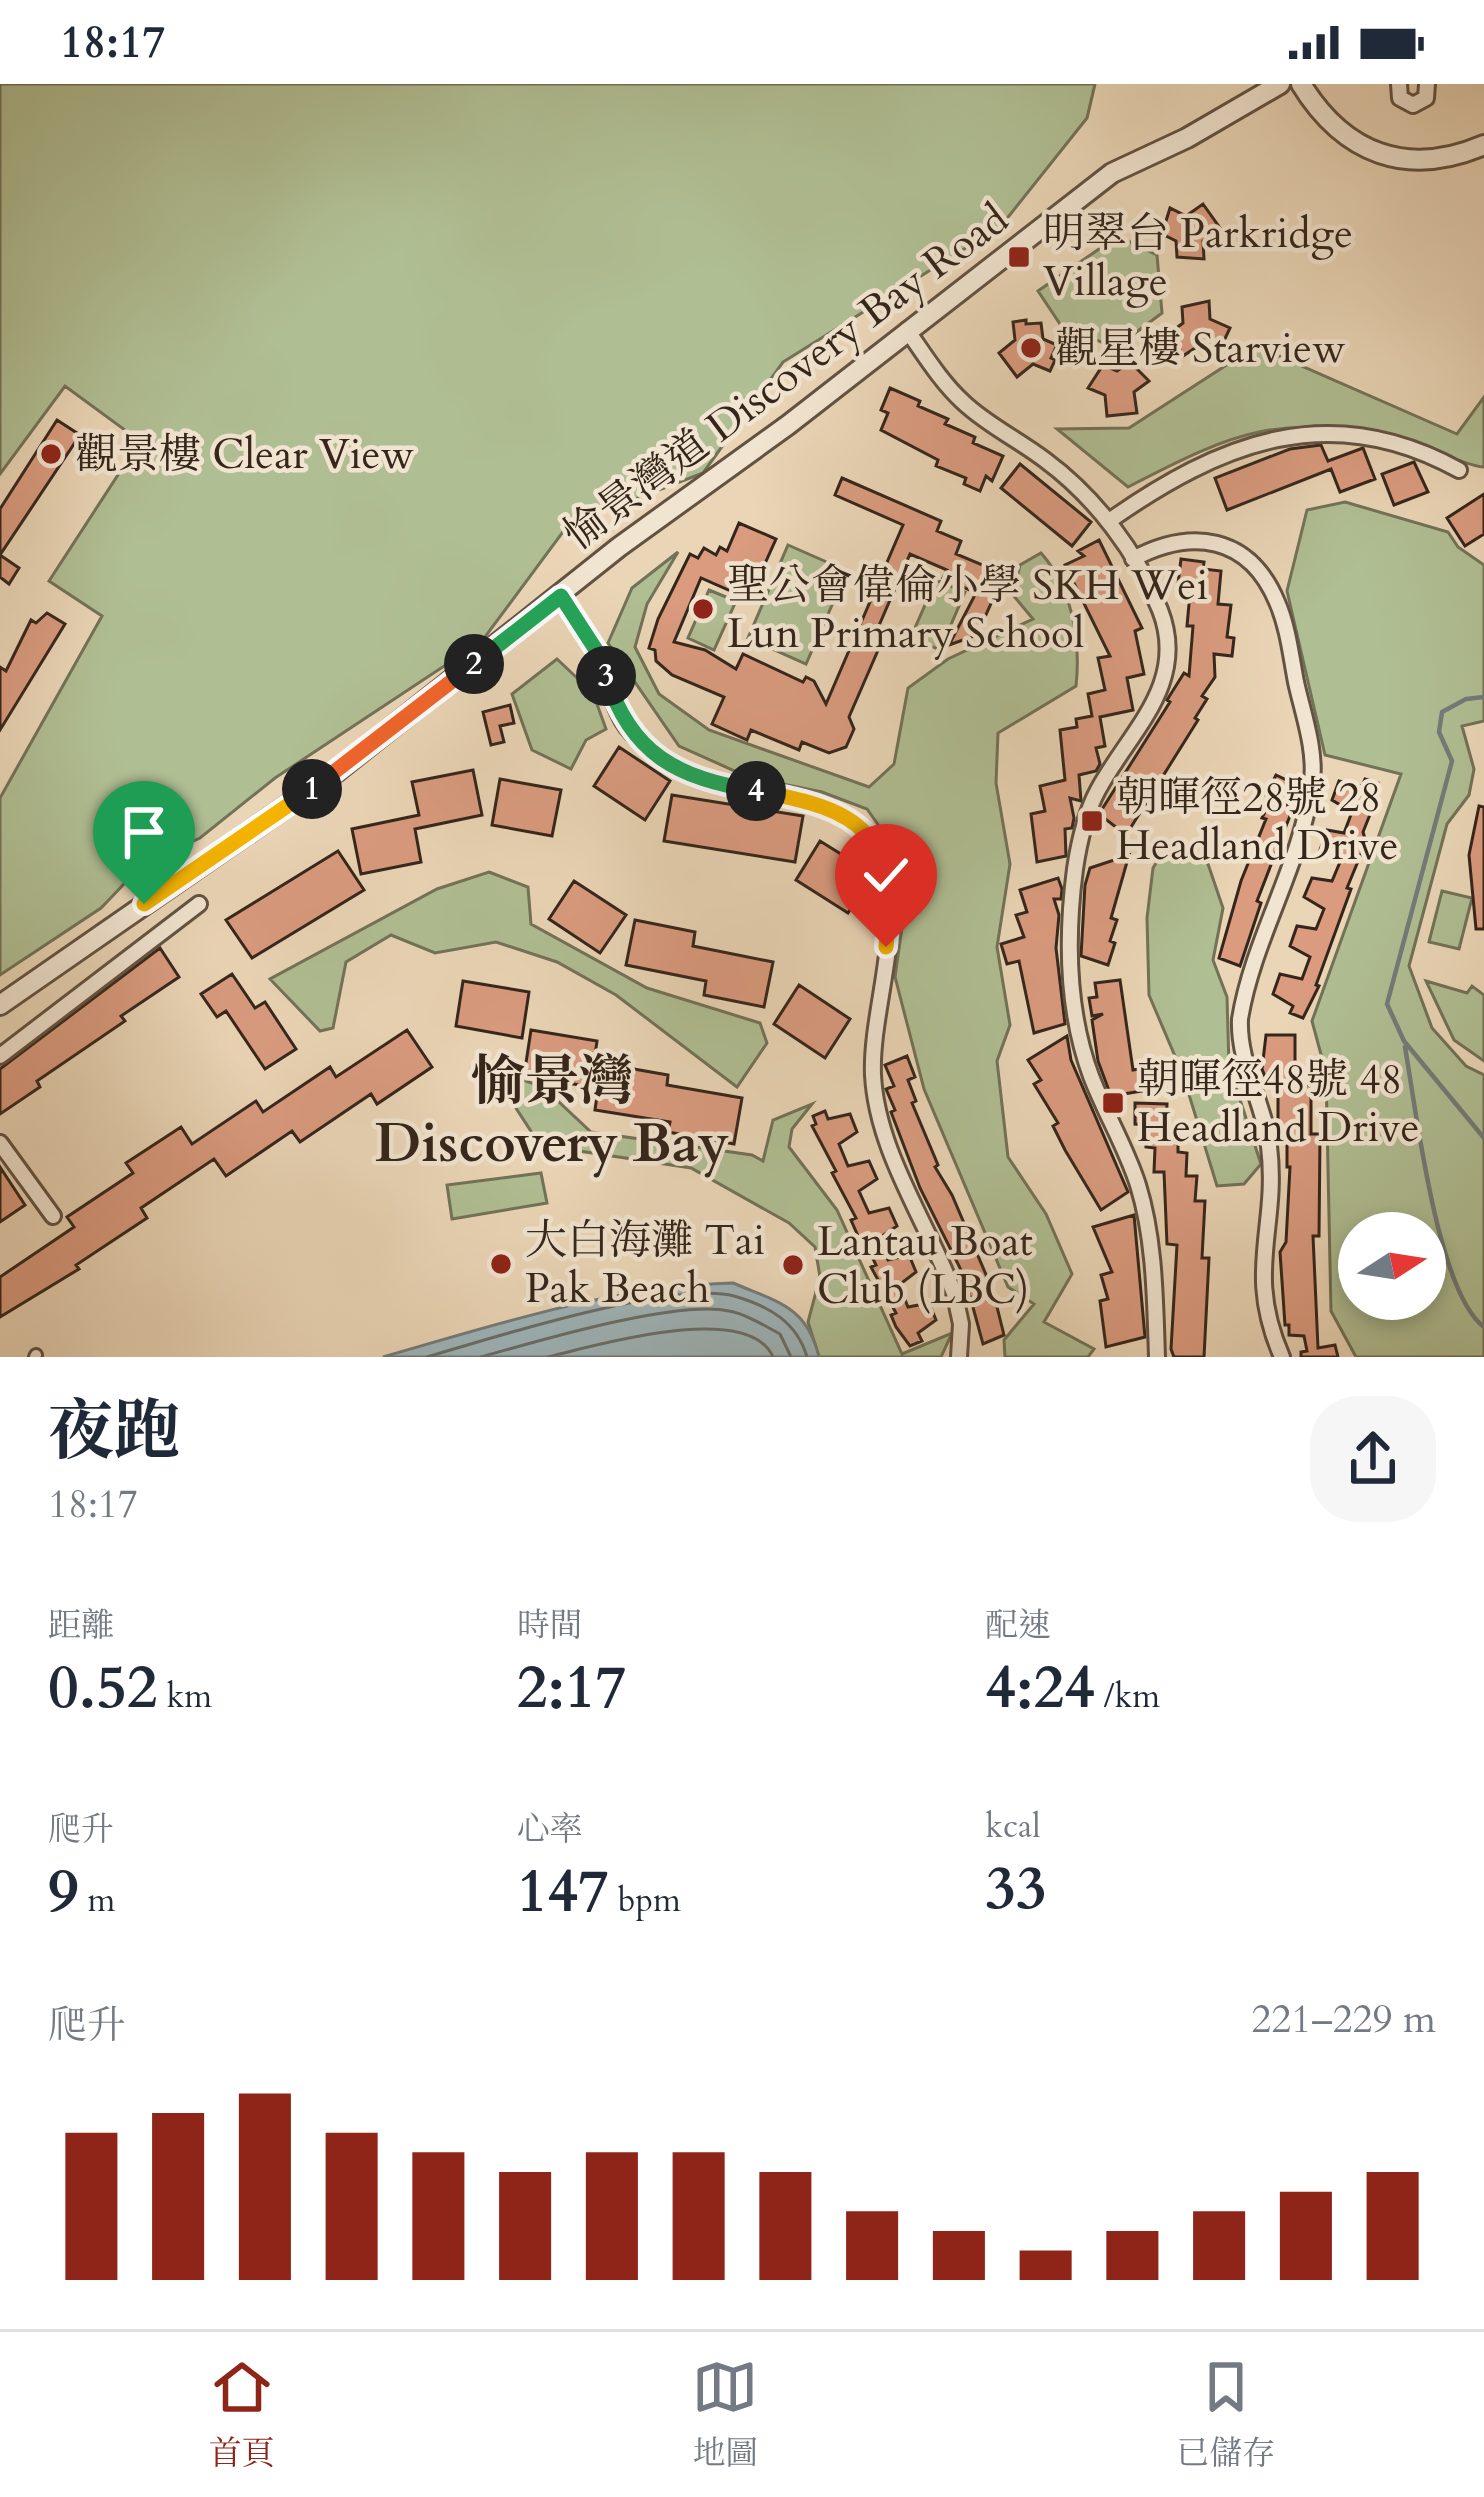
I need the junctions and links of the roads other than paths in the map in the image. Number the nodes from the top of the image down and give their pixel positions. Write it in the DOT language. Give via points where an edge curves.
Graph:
graph roads {
  1 [pos="1280,84"];
  2 [pos="1301,84"];
  3 [pos="1399,84"];
  4 [pos="1427,84"];
  5 [pos="1484,146"];
  6 [pos="907,330"];
  7 [pos="1459,470"];
  8 [pos="1108,521"];
  9 [pos="1133,559"];
  10 [pos="561,596"];
  11 [pos="199,904"];
  12 [pos="0,1005"];
  13 [pos="0,1055"];
  14 [pos="0,1143"];
  15 [pos="53,1216"];
  16 [pos="958,1357"];
  17 [pos="1156,1357"];
  18 [pos="1282,1357"];
  1 -- 6 [label="street, 愉景灣道 Discovery Bay Road" via="1112,173"];
  2 -- 5 [label="street" via="1327,122 1382,155 1446,158"];
  3 -- 4 [label="street" via="1400,98 1413,105 1426,98"];
  6 -- 8 [label="street" via="964,403 1047,461"];
  6 -- 10 [label="street, 愉景灣道 Discovery Bay Road"];
  7 -- 8 [label="street" via="1384,441 1281,435 1171,477"];
  8 -- 9 [label="street"];
  9 -- 17 [label="street" via="1162,615 1167,667 1155,704 1087,815 1074,874 1070,961 1088,1066 1145,1214"];
  9 -- 18 [label="street" via="1172,540 1201,540 1230,550 1261,576 1282,614 1310,747 1308,801 1240,1019 1269,1145 1262,1286"];
  10 -- 12 [label="street, 愉景灣道 Discovery Bay Road" via="336,772"];
  10 -- 16 [label="street" via="598,653 619,717 639,741 702,780 834,808 876,849 890,905 874,1093 958,1304"];
  11 -- 13 [label="street"];
  14 -- 15 [label="street"];
}
